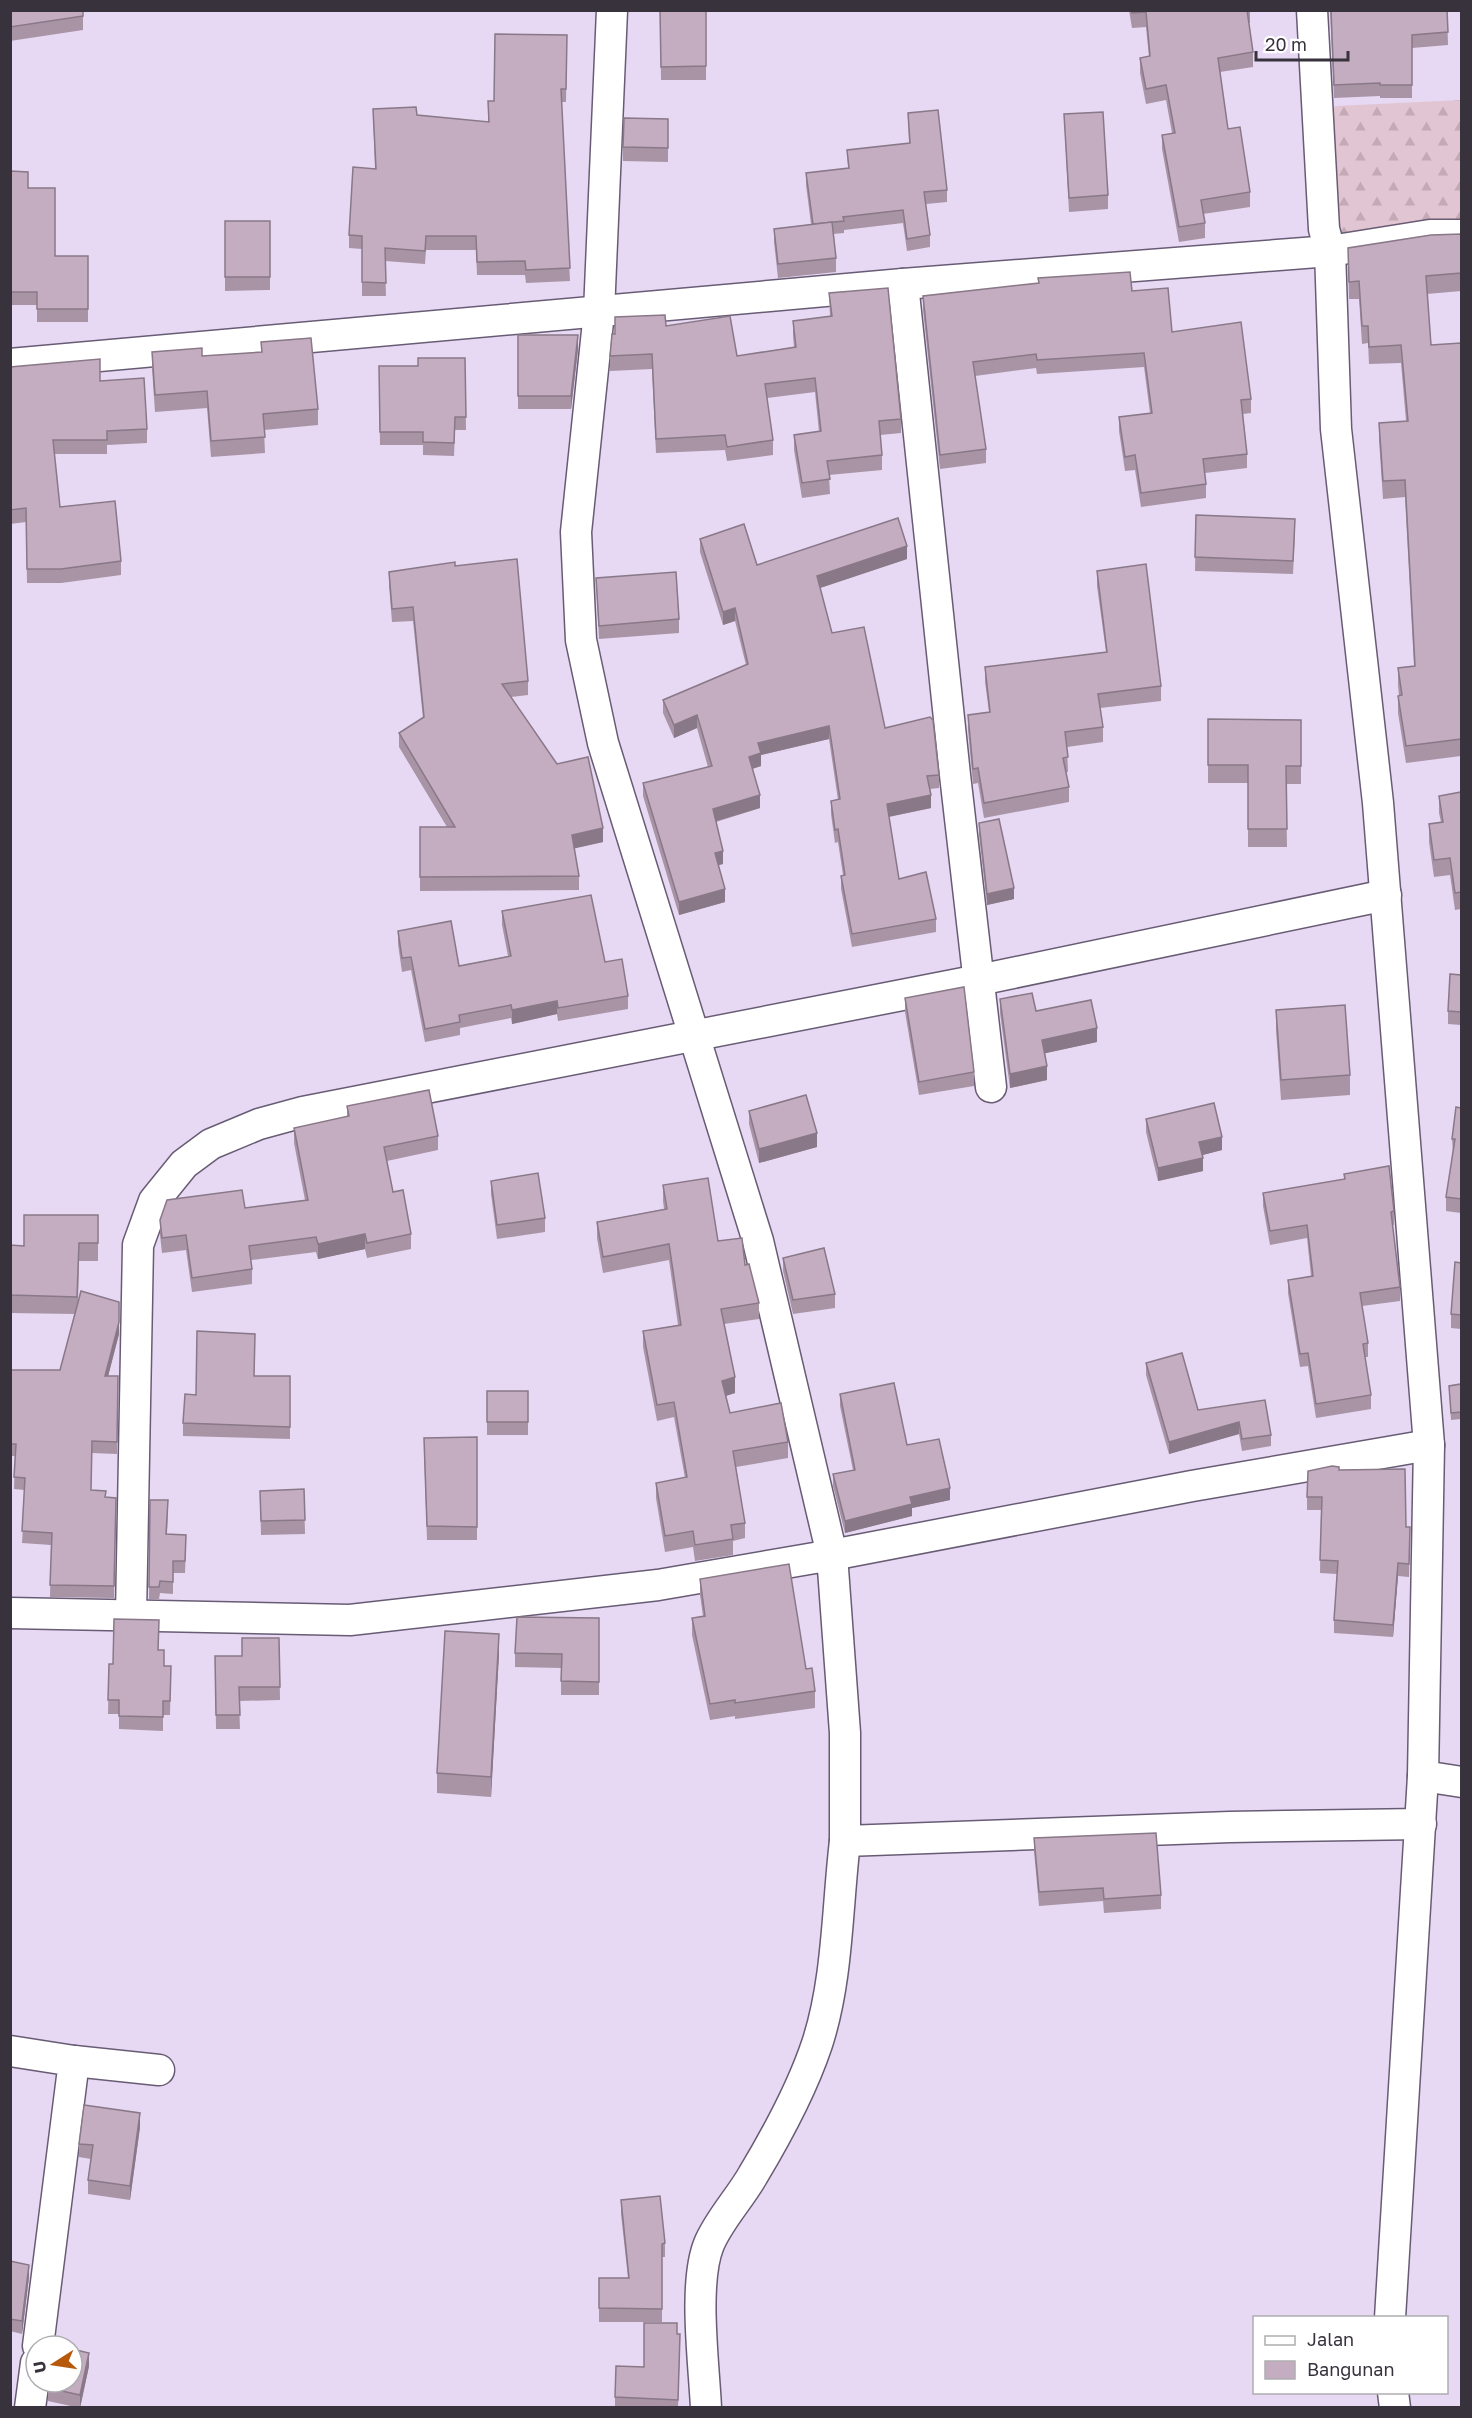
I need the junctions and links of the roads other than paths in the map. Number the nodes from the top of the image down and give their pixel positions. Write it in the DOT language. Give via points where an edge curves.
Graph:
graph roads {
  1 [pos="612,10"];
  2 [pos="1312,10"];
  3 [pos="1461,235"];
  4 [pos="1330,251"];
  5 [pos="903,284"];
  6 [pos="599,312"];
  7 [pos="10,364"];
  8 [pos="1386,895"];
  9 [pos="979,980"];
  10 [pos="694,1035"];
  11 [pos="991,1087"];
  12 [pos="1429,1445"];
  13 [pos="832,1555"];
  14 [pos="10,1613"];
  15 [pos="132,1615"];
  16 [pos="1423,1776"];
  17 [pos="1461,1782"];
  18 [pos="1420,1824"];
  19 [pos="845,1841"];
  20 [pos="10,2051"];
  21 [pos="74,2061"];
  22 [pos="159,2070"];
  23 [pos="1390,2316"];
  24 [pos="40,2334"];
  25 [pos="706,2408"];
  1 -- 6 [label="street"];
  2 -- 4 [label="street" via="1324,229"];
  3 -- 4 [label="street" via="1430,235"];
  4 -- 5 [label="street"];
  4 -- 8 [label="street" via="1336,429"];
  5 -- 6 [label="street"];
  5 -- 9 [label="street"];
  6 -- 7 [label="street"];
  6 -- 10 [label="street" via="576,532 581,640 606,754"];
  8 -- 9 [label="street"];
  8 -- 12 [label="street"];
  9 -- 10 [label="street"];
  9 -- 11 [label="street"];
  10 -- 13 [label="street" via="758,1241"];
  10 -- 15 [label="street" via="303,1113 260,1124 211,1144 184,1164 154,1201 138,1245"];
  12 -- 13 [label="street"];
  12 -- 16 [label="street"];
  13 -- 15 [label="street" via="658,1584 350,1620"];
  13 -- 19 [label="street" via="845,1733"];
  14 -- 15 [label="street"];
  16 -- 17 [label="street"];
  16 -- 18 [label="street"];
  18 -- 19 [label="street"];
  18 -- 23 [label="street"];
  19 -- 25 [label="street" via="832,1977 817,2044 799,2087 753,2175 709,2243 705,2259 701,2290"];
  20 -- 21 [label="street"];
  21 -- 22 [label="street"];
  21 -- 24 [label="street"];
}
